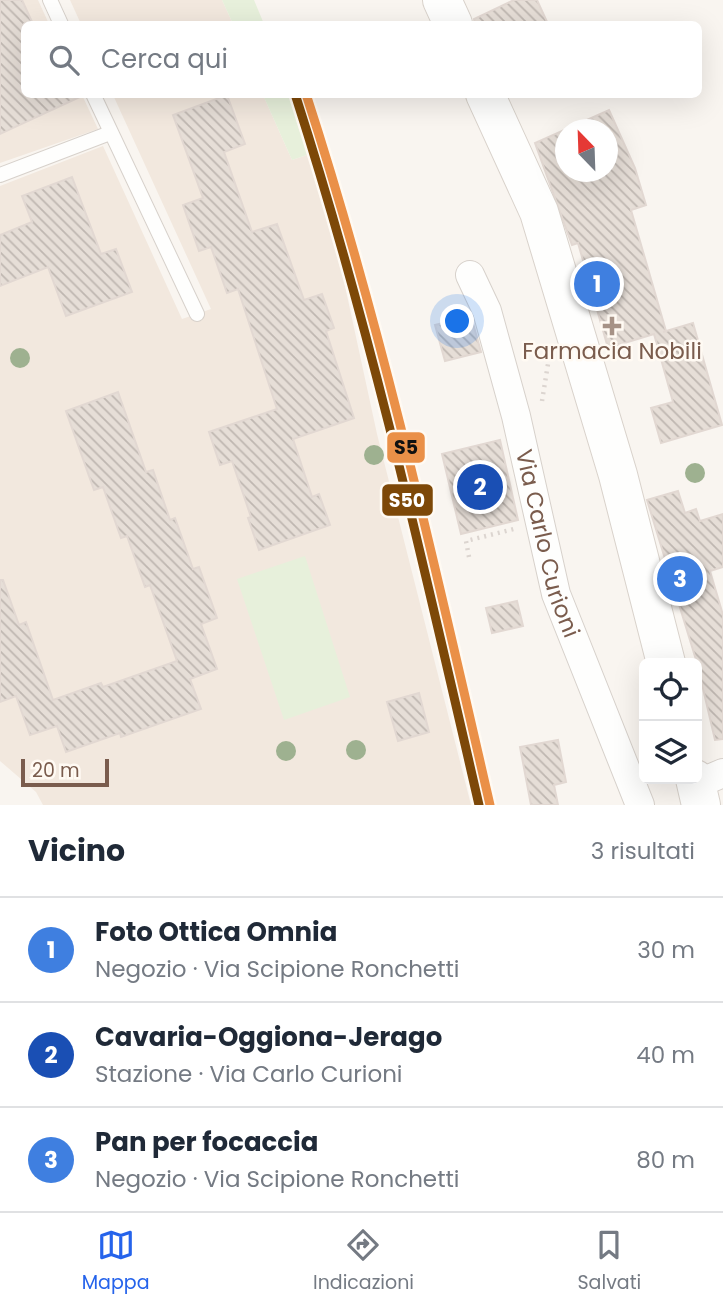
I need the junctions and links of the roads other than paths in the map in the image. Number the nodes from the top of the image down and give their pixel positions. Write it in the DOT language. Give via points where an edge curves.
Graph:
graph roads {
  1 [pos="50,0"];
  2 [pos="60,21"];
  3 [pos="95,98"];
  4 [pos="487,98"];
  5 [pos="110,133"];
  6 [pos="0,175"];
  7 [pos="470,275"];
  8 [pos="197,314"];
  9 [pos="665,658"];
  10 [pos="640,805"];
  1 -- 2 [label="lane"];
  3 -- 5 [label="lane"];
  4 -- 9 [label="main road" via="539,212 618,475"];
  5 -- 6 [label="lane"];
  5 -- 8 [label="lane"];
  7 -- 10 [label="street, Via Carlo Curioni" via="487,312 516,415 556,594"];
}
